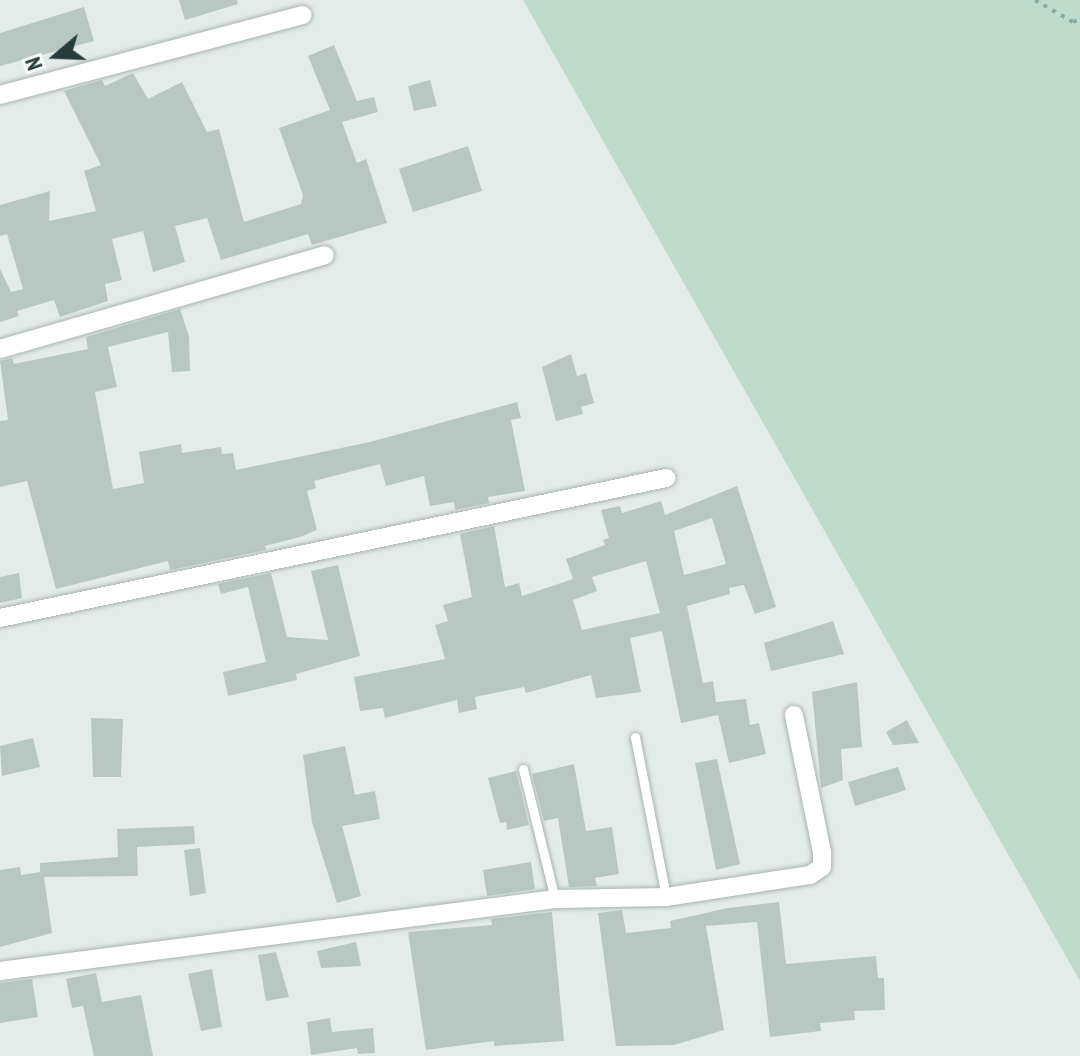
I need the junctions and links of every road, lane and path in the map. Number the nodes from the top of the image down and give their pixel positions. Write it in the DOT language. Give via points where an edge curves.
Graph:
graph roads {
  1 [pos="1035,0"];
  2 [pos="303,15"];
  3 [pos="1080,19"];
  4 [pos="0,95"];
  5 [pos="325,255"];
  6 [pos="0,349"];
  7 [pos="666,478"];
  8 [pos="0,618"];
  9 [pos="794,715"];
  10 [pos="635,737"];
  11 [pos="523,769"];
  12 [pos="666,897"];
  13 [pos="555,899"];
  14 [pos="0,971"];
  1 -- 3 [label="path" via="1073,22"];
  2 -- 4 [label="street"];
  5 -- 6 [label="street"];
  7 -- 8 [label="street"];
  9 -- 12 [label="street" via="822,867 810,875"];
  10 -- 12 [label="lane"];
  11 -- 13 [label="lane"];
  12 -- 13 [label="street"];
  13 -- 14 [label="street"];
}
